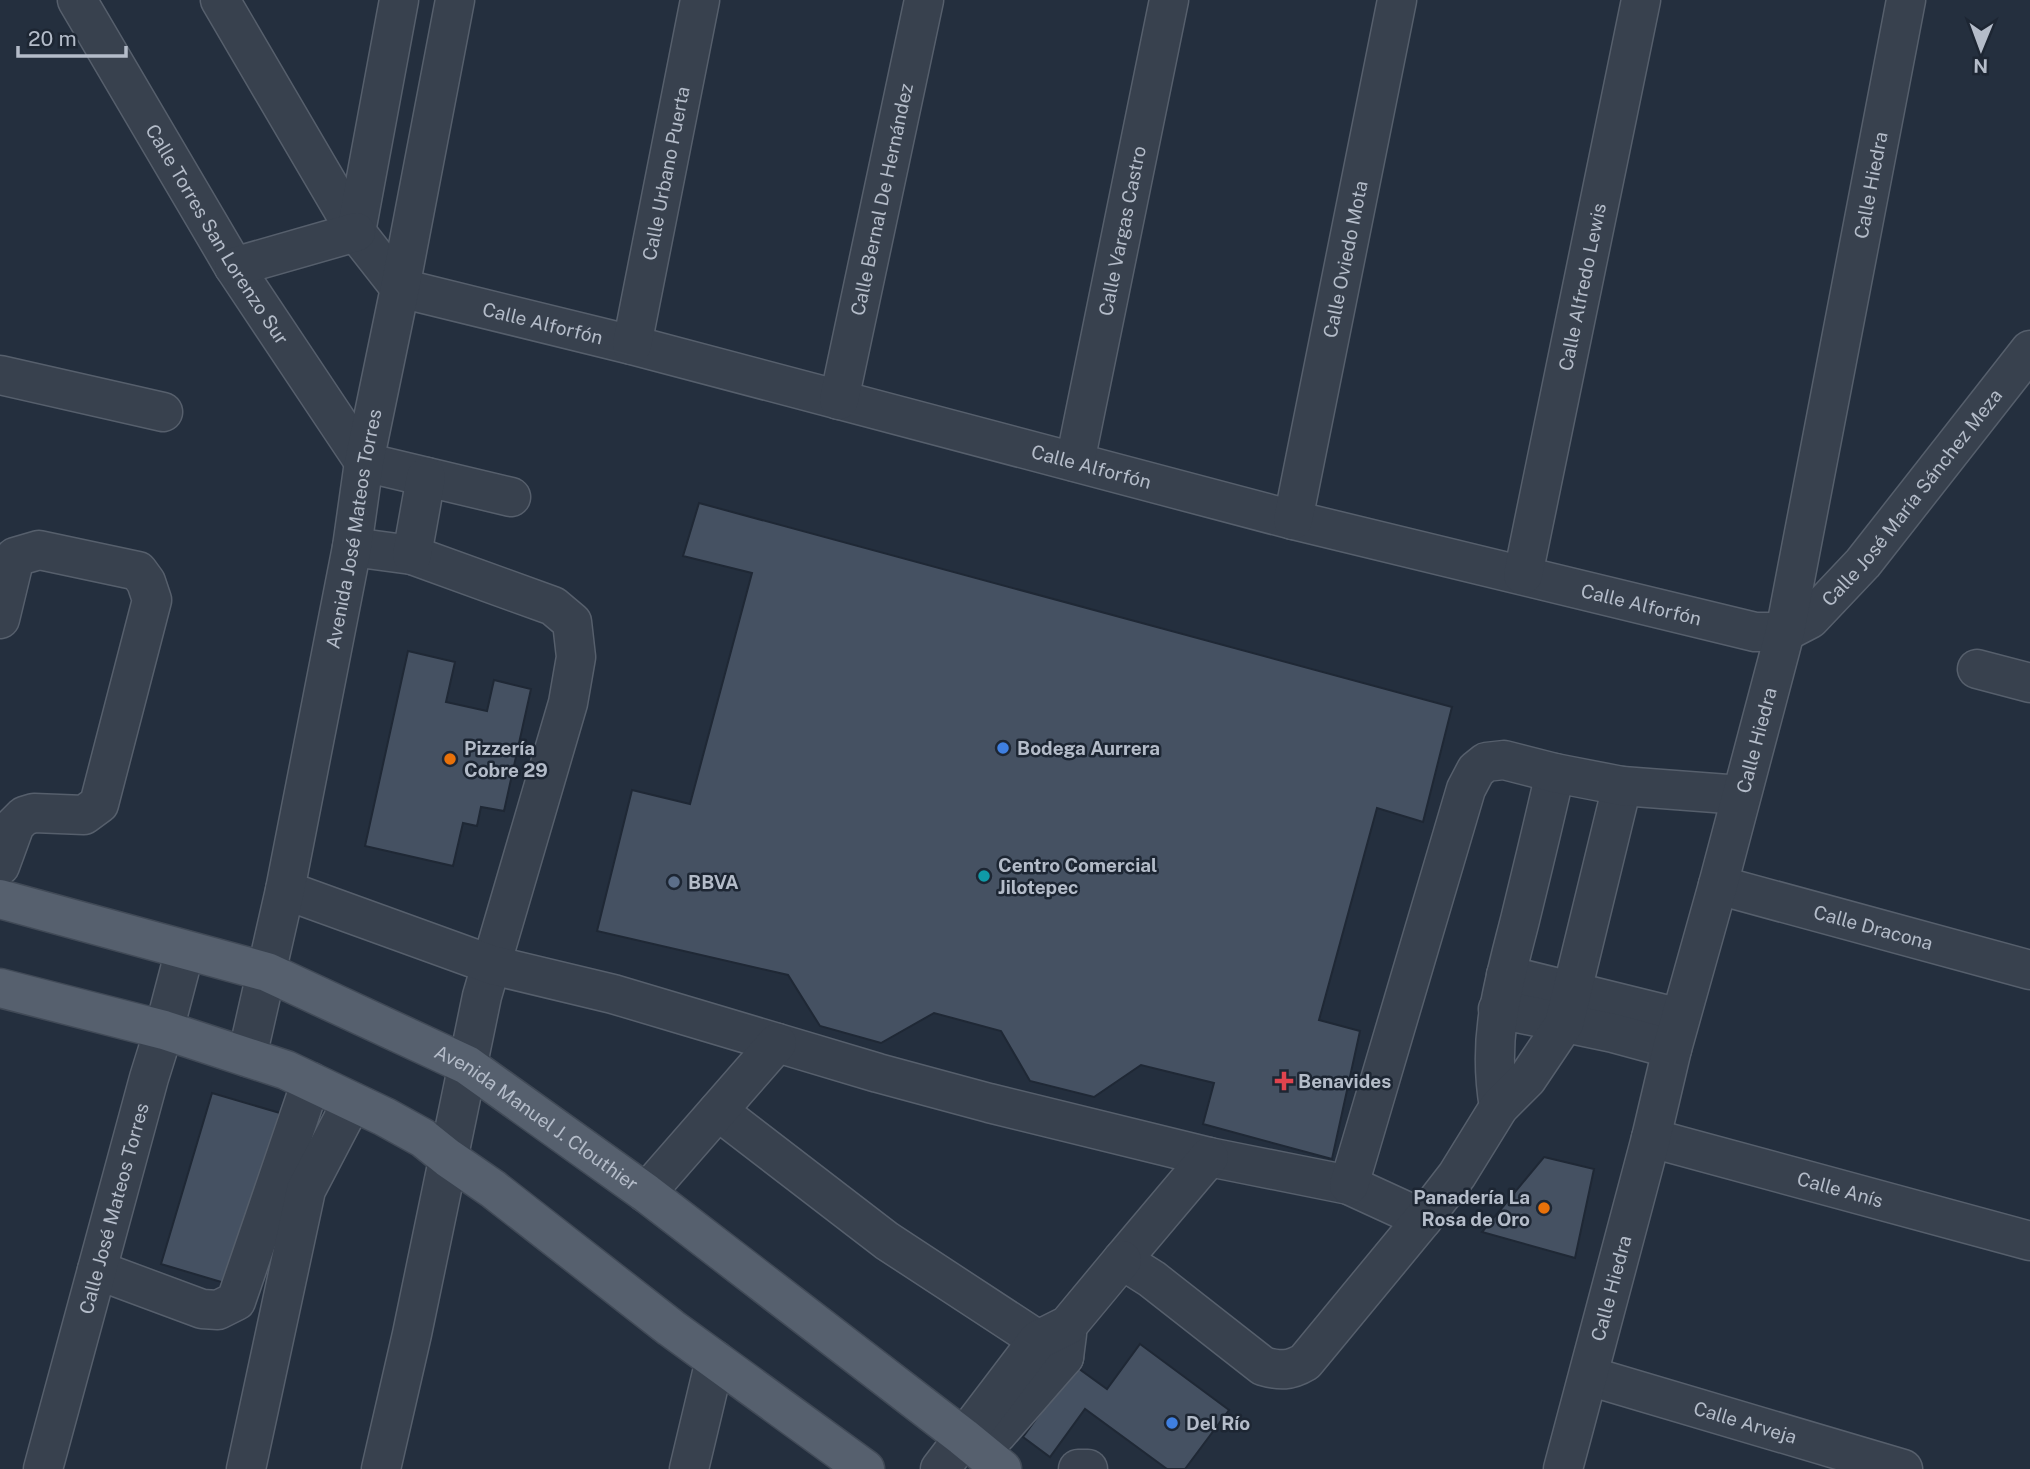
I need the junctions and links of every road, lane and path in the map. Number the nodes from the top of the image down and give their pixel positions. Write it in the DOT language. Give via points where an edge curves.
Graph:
graph roads {
  1 [pos="77,0"];
  2 [pos="220,0"];
  3 [pos="399,0"];
  4 [pos="455,0"];
  5 [pos="700,0"];
  6 [pos="924,0"];
  7 [pos="1169,0"];
  8 [pos="1397,0"];
  9 [pos="1641,0"];
  10 [pos="1906,0"];
  11 [pos="356,232"];
  12 [pos="234,267"];
  13 [pos="400,288"];
  14 [pos="632,345"];
  15 [pos="2030,349"];
  16 [pos="0,374"];
  17 [pos="839,400"];
  18 [pos="163,412"];
  19 [pos="1075,462"];
  20 [pos="364,463"];
  21 [pos="425,477"];
  22 [pos="511,497"];
  23 [pos="1293,520"];
  24 [pos="352,547"];
  25 [pos="412,555"];
  26 [pos="1523,575"];
  27 [pos="0,619"];
  28 [pos="1785,632"];
  29 [pos="1977,669"];
  30 [pos="2030,683"];
  31 [pos="1555,773"];
  32 [pos="1622,786"];
  33 [pos="1741,795"];
  34 [pos="0,866"];
  35 [pos="1718,885"];
  36 [pos="285,890"];
  37 [pos="0,899"];
  38 [pos="185,950"];
  39 [pos="492,965"];
  40 [pos="2030,970"];
  41 [pos="267,972"];
  42 [pos="0,988"];
  43 [pos="1502,992"];
  44 [pos="1568,1007"];
  45 [pos="164,1030"];
  46 [pos="1676,1033"];
  47 [pos="777,1043"];
  48 [pos="247,1057"];
  49 [pos="467,1065"];
  50 [pos="311,1082"];
  51 [pos="352,1102"];
  52 [pos="1499,1107"];
  53 [pos="718,1111"];
  54 [pos="1651,1138"];
  55 [pos="1209,1157"];
  56 [pos="448,1158"];
  57 [pos="1349,1185"];
  58 [pos="646,1193"];
  59 [pos="1423,1219"];
  60 [pos="2030,1241"];
  61 [pos="1122,1260"];
  62 [pos="97,1270"];
  63 [pos="1057,1341"];
  64 [pos="715,1360"];
  65 [pos="1589,1376"];
  66 [pos="979,1457"];
  67 [pos="1857,1462"];
  68 [pos="43,1469"];
  69 [pos="246,1469"];
  70 [pos="381,1469"];
  71 [pos="690,1469"];
  72 [pos="865,1469"];
  73 [pos="940,1469"];
  74 [pos="1078,1469"];
  75 [pos="1088,1469"];
  76 [pos="1563,1469"];
  77 [pos="1903,1469"];
  1 -- 12 [label="street, Calle Torres San Lorenzo Sur"];
  2 -- 11 [label="street"];
  3 -- 11 [label="street"];
  4 -- 13 [label="street, Avenida José Mateos Torres"];
  5 -- 14 [label="street, Calle Urbano Puerta"];
  6 -- 17 [label="street, Calle Bernal De Hernández"];
  7 -- 19 [label="street, Calle Vargas Castro"];
  8 -- 23 [label="street, Calle Oviedo Mota"];
  9 -- 26 [label="street, Calle Alfredo Lewis"];
  10 -- 28 [label="street, Calle Hiedra"];
  11 -- 12 [label="street"];
  11 -- 13 [label="street"];
  12 -- 20 [label="street, Calle Torres San Lorenzo Sur"];
  13 -- 14 [label="street, Calle Alforfón"];
  13 -- 20 [label="street, Avenida José Mateos Torres"];
  14 -- 17 [label="street, Calle Alforfón"];
  15 -- 28 [label="street, Calle José María Sánchez Meza" via="1863,563 1810,619"];
  16 -- 18 [label="street"];
  17 -- 19 [label="street, Calle Alforfón"];
  19 -- 23 [label="street, Calle Alforfón"];
  20 -- 21 [label="street"];
  20 -- 24 [label="street, Avenida José Mateos Torres"];
  21 -- 22 [label="street"];
  21 -- 25 [label="street"];
  23 -- 26 [label="street, Calle Alforfón"];
  24 -- 25 [label="street"];
  24 -- 36 [label="street, Avenida José Mateos Torres"];
  25 -- 39 [label="street" via="553,606 572,622 576,657 568,703"];
  26 -- 28 [label="street, Calle Alforfón" via="1755,632"];
  27 -- 34 [label="street" via="15,557 39,550 138,571 152,600 99,804 84,815 24,816 15,825"];
  28 -- 33 [label="street, Calle Hiedra"];
  29 -- 30 [label="street"];
  31 -- 32 [label="street"];
  31 -- 43 [label="street"];
  31 -- 57 [label="street" via="1504,760 1486,762 1466,789"];
  32 -- 33 [label="street"];
  32 -- 44 [label="street"];
  33 -- 35 [label="street, Calle Hiedra"];
  35 -- 40 [label="street, Calle Dracona"];
  35 -- 46 [label="street, Calle Hiedra"];
  36 -- 39 [label="street"];
  36 -- 41 [label="street, Avenida José Mateos Torres"];
  37 -- 38 [label="main road, Avenida Manuel J. Clouthier"];
  38 -- 41 [label="main road, Avenida Manuel J. Clouthier"];
  38 -- 45 [label="street, Calle José Mateos Torres"];
  39 -- 47 [label="street" via="613,994"];
  39 -- 49 [label="street"];
  41 -- 48 [label="street, Avenida José Mateos Torres"];
  41 -- 49 [label="main road, Avenida Manuel J. Clouthier"];
  42 -- 45 [label="main road"];
  43 -- 44 [label="street"];
  43 -- 52 [label="street" via="1494,1052"];
  44 -- 46 [label="street" via="1613,1033"];
  44 -- 52 [label="street" via="1527,1079"];
  45 -- 48 [label="main road"];
  45 -- 62 [label="street, Calle José Mateos Torres"];
  46 -- 54 [label="street, Calle Hiedra"];
  47 -- 53 [label="street"];
  47 -- 55 [label="street"];
  48 -- 50 [label="main road"];
  49 -- 56 [label="street"];
  49 -- 58 [label="main road, Avenida Manuel J. Clouthier"];
  50 -- 51 [label="main road"];
  50 -- 62 [label="street" via="236,1301 218,1310 202,1309"];
  51 -- 56 [label="main road" via="423,1138"];
  51 -- 69 [label="street" via="306,1190"];
  52 -- 59 [label="street"];
  53 -- 58 [label="street"];
  53 -- 63 [label="street" via="887,1241"];
  54 -- 60 [label="street, Calle Anís"];
  54 -- 65 [label="street, Calle Hiedra"];
  55 -- 57 [label="street"];
  55 -- 61 [label="street"];
  56 -- 64 [label="main road"];
  56 -- 70 [label="street"];
  57 -- 59 [label="street"];
  58 -- 66 [label="main road, Avenida Manuel J. Clouthier"];
  59 -- 61 [label="street" via="1306,1362 1280,1371 1263,1366"];
  61 -- 63 [label="street"];
  62 -- 68 [label="street, Calle José Mateos Torres"];
  63 -- 66 [label="street"];
  64 -- 71 [label="street"];
  64 -- 72 [label="main road"];
  65 -- 67 [label="street, Calle Arveja"];
  65 -- 76 [label="street, Calle Hiedra"];
  66 -- 73 [label="street"];
  67 -- 77 [label="street, Calle Arveja"];
  74 -- 75 [label="street"];
}
